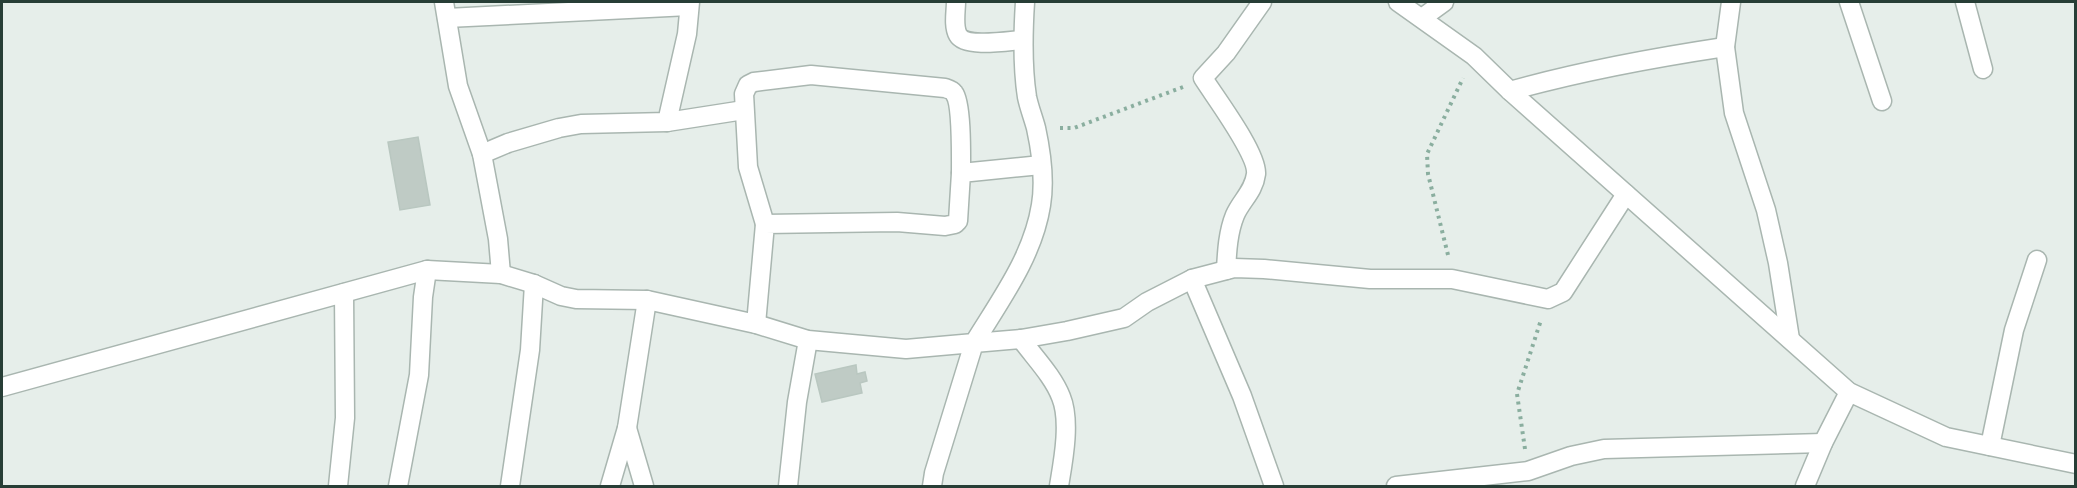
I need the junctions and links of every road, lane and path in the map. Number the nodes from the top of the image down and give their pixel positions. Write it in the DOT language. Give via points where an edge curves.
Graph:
graph roads {
  1 [pos="956,2"];
  2 [pos="1025,2"];
  3 [pos="1262,2"];
  4 [pos="1398,2"];
  5 [pos="1444,2"];
  6 [pos="1731,2"];
  7 [pos="1848,2"];
  8 [pos="1965,2"];
  9 [pos="689,4"];
  10 [pos="445,10"];
  11 [pos="1422,18"];
  12 [pos="1022,40"];
  13 [pos="1725,47"];
  14 [pos="1474,56"];
  15 [pos="1983,69"];
  16 [pos="1203,78"];
  17 [pos="1510,91"];
  18 [pos="1882,101"];
  19 [pos="744,110"];
  20 [pos="667,122"];
  21 [pos="1036,129"];
  22 [pos="482,154"];
  23 [pos="1041,165"];
  24 [pos="962,173"];
  25 [pos="1626,194"];
  26 [pos="765,224"];
  27 [pos="2037,260"];
  28 [pos="427,270"];
  29 [pos="1226,270"];
  30 [pos="501,274"];
  31 [pos="1192,279"];
  32 [pos="1452,279"];
  33 [pos="534,284"];
  34 [pos="344,293"];
  35 [pos="1548,299"];
  36 [pos="647,300"];
  37 [pos="756,324"];
  38 [pos="1021,339"];
  39 [pos="1790,339"];
  40 [pos="808,340"];
  41 [pos="974,343"];
  42 [pos="2,387"];
  43 [pos="1850,392"];
  44 [pos="627,428"];
  45 [pos="1823,443"];
  46 [pos="1990,446"];
  47 [pos="2076,464"];
  48 [pos="1528,471"];
  49 [pos="338,486"];
  50 [pos="398,486"];
  51 [pos="510,486"];
  52 [pos="610,486"];
  53 [pos="644,486"];
  54 [pos="789,486"];
  55 [pos="932,486"];
  56 [pos="1059,486"];
  57 [pos="1274,486"];
  58 [pos="1396,486"];
  59 [pos="1805,486"];
  1 -- 12 [label="street" via="955,27 958,37 966,42"];
  2 -- 12 [label="street"];
  3 -- 16 [label="street"];
  4 -- 11 [label="street"];
  5 -- 11 [label="street"];
  6 -- 13 [label="street"];
  7 -- 18 [label="street"];
  8 -- 15 [label="street"];
  9 -- 10 [label="street"];
  9 -- 20 [label="street" via="687,34"];
  10 -- 22 [label="street" via="458,86"];
  11 -- 14 [label="street"];
  12 -- 21 [label="street" via="1027,98"];
  13 -- 17 [label="street" via="1638,60"];
  13 -- 39 [label="street" via="1734,113 1766,210"];
  14 -- 17 [label="street"];
  14 -- 32 [label="path" via="1427,154"];
  16 -- 21 [label="path" via="1074,128"];
  16 -- 29 [label="street" via="1253,157 1256,173 1251,192 1236,213 1229,232"];
  17 -- 25 [label="street"];
  19 -- 20 [label="street"];
  19 -- 24 [label="street" via="748,85 811,75 945,88 956,100"];
  19 -- 26 [label="street" via="748,167"];
  20 -- 22 [label="street" via="581,124"];
  21 -- 23 [label="street"];
  22 -- 30 [label="street"];
  23 -- 24 [label="street"];
  23 -- 41 [label="street" via="1036,230 1024,260"];
  24 -- 26 [label="street" via="958,221 950,226 897,222"];
  25 -- 35 [label="street" via="1563,292"];
  25 -- 39 [label="street"];
  26 -- 37 [label="street"];
  27 -- 46 [label="street" via="2014,330"];
  28 -- 30 [label="street"];
  28 -- 34 [label="street"];
  28 -- 50 [label="street" via="419,375"];
  29 -- 31 [label="street"];
  29 -- 32 [label="street" via="1263,269 1370,279"];
  30 -- 33 [label="street"];
  31 -- 38 [label="street" via="1124,318"];
  31 -- 57 [label="street" via="1242,396"];
  32 -- 35 [label="street"];
  33 -- 36 [label="street" via="576,299"];
  33 -- 51 [label="street" via="530,350"];
  34 -- 42 [label="street"];
  34 -- 49 [label="street" via="345,418"];
  35 -- 48 [label="path" via="1517,394"];
  36 -- 37 [label="street"];
  36 -- 44 [label="street"];
  37 -- 40 [label="street"];
  38 -- 41 [label="street"];
  38 -- 56 [label="street" via="1055,385 1066,413"];
  39 -- 43 [label="street"];
  40 -- 41 [label="street" via="906,349"];
  40 -- 54 [label="street"];
  41 -- 55 [label="street"];
  43 -- 45 [label="street"];
  43 -- 46 [label="street" via="1946,437"];
  44 -- 52 [label="street"];
  44 -- 53 [label="street"];
  45 -- 48 [label="street" via="1604,449"];
  45 -- 59 [label="street"];
  46 -- 47 [label="street"];
  48 -- 58 [label="street"];
}
